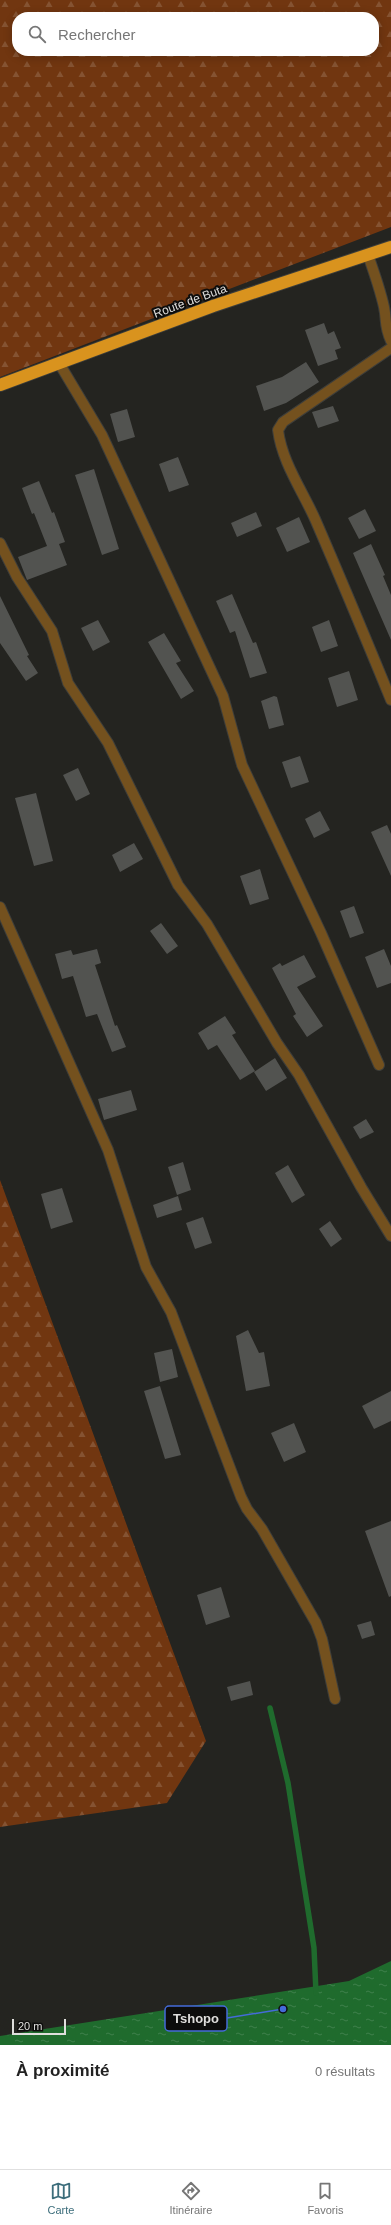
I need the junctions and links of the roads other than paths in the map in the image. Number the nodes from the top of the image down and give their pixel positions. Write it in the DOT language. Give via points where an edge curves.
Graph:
graph roads {
  1 [pos="391,247"];
  2 [pos="368,255"];
  3 [pos="391,341"];
  4 [pos="391,348"];
  5 [pos="59,363"];
  6 [pos="0,385"];
  7 [pos="0,544"];
  8 [pos="391,700"];
  9 [pos="0,907"];
  10 [pos="379,1065"];
  11 [pos="391,1236"];
  12 [pos="335,1699"];
  1 -- 2 [label="highway, Route de Buta"];
  2 -- 3 [label="street" via="382,297 385,327"];
  2 -- 5 [label="highway, Route de Buta" via="213,306"];
  4 -- 8 [label="street" via="283,422 278,430 286,461 328,549"];
  5 -- 6 [label="highway, Route de Buta"];
  5 -- 10 [label="street" via="102,435 223,696 242,765 321,933"];
  7 -- 11 [label="street" via="17,577 52,631 68,684 108,743 178,884 207,924 299,1075"];
  9 -- 12 [label="street" via="108,1150 146,1267 171,1312 241,1497 316,1623"];
}
